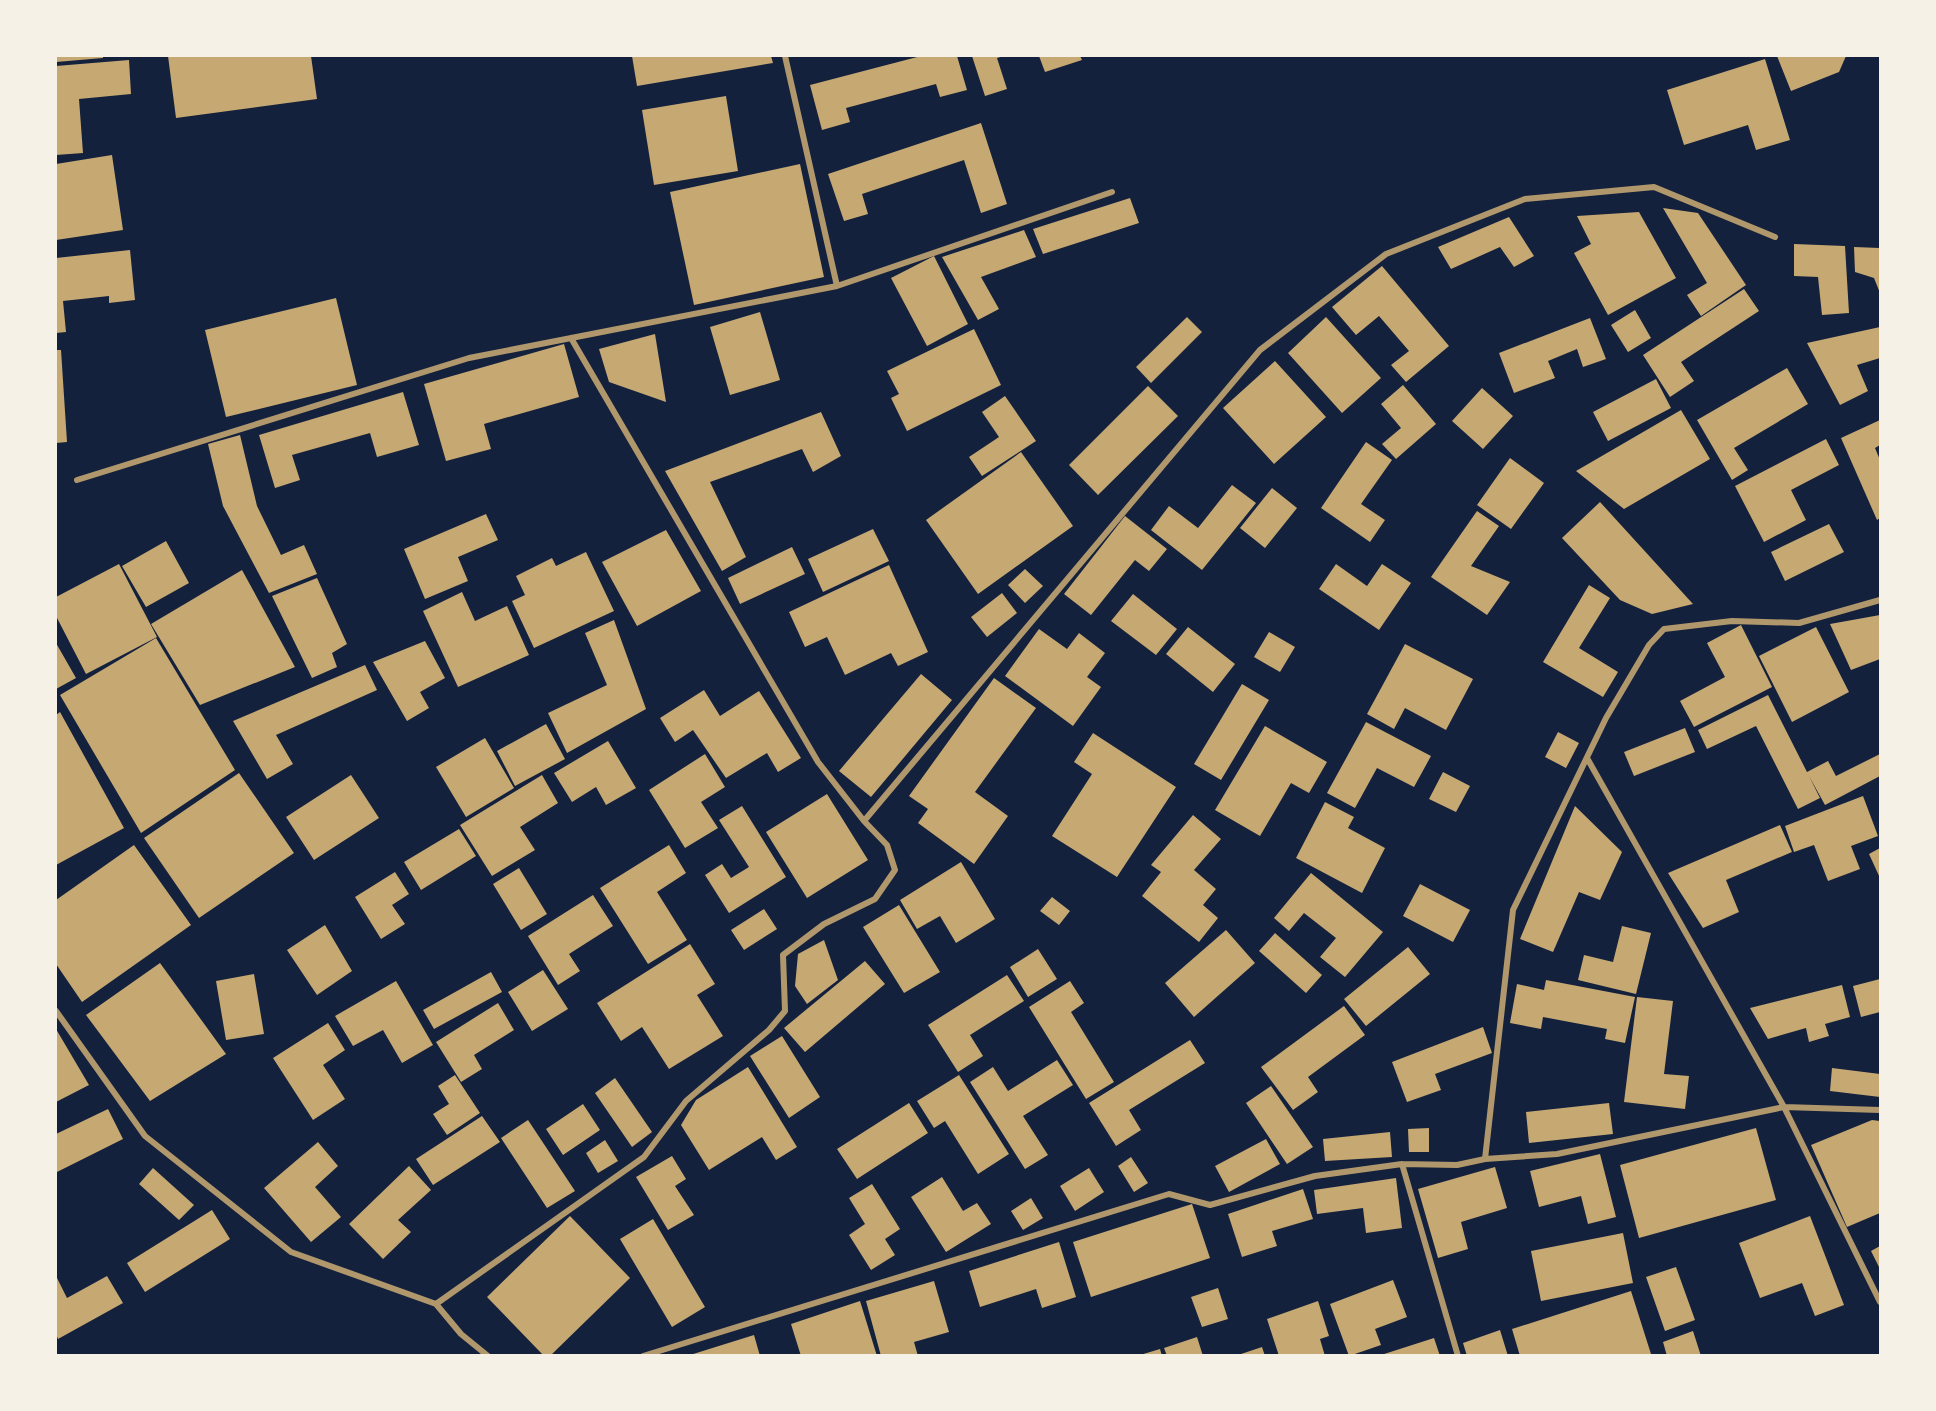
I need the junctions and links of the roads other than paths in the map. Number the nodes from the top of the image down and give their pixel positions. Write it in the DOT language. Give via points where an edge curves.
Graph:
graph roads {
  1 [pos="785,56"];
  2 [pos="1112,192"];
  3 [pos="1775,237"];
  4 [pos="837,286"];
  5 [pos="571,338"];
  6 [pos="77,480"];
  7 [pos="1881,600"];
  8 [pos="1587,758"];
  9 [pos="864,821"];
  10 [pos="56,1011"];
  11 [pos="1784,1107"];
  12 [pos="1881,1110"];
  13 [pos="1485,1159"];
  14 [pos="1402,1164"];
  15 [pos="1881,1302"];
  16 [pos="436,1304"];
  17 [pos="488,1356"];
  18 [pos="643,1356"];
  19 [pos="1458,1356"];
  1 -- 4 [label="street"];
  2 -- 4 [label="street"];
  3 -- 9 [label="street" via="1654,188 1525,199 1386,254 1260,350"];
  4 -- 5 [label="street"];
  5 -- 6 [label="street" via="469,358"];
  5 -- 9 [label="street" via="818,762"];
  7 -- 8 [label="street" via="1799,623 1732,621 1664,629 1649,645"];
  8 -- 11 [label="street"];
  8 -- 13 [label="street" via="1513,910"];
  9 -- 16 [label="street" via="886,845 894,870 875,899 824,924 783,955 785,1011 769,1030 686,1101 644,1157"];
  10 -- 16 [label="street" via="145,1136 291,1252"];
  11 -- 12 [label="street"];
  11 -- 13 [label="street" via="1557,1154"];
  11 -- 15 [label="street"];
  13 -- 14 [label="street" via="1457,1166"];
  14 -- 18 [label="street" via="1315,1176 1210,1205 1169,1194"];
  14 -- 19 [label="street"];
  16 -- 17 [label="street" via="461,1334"];
}
